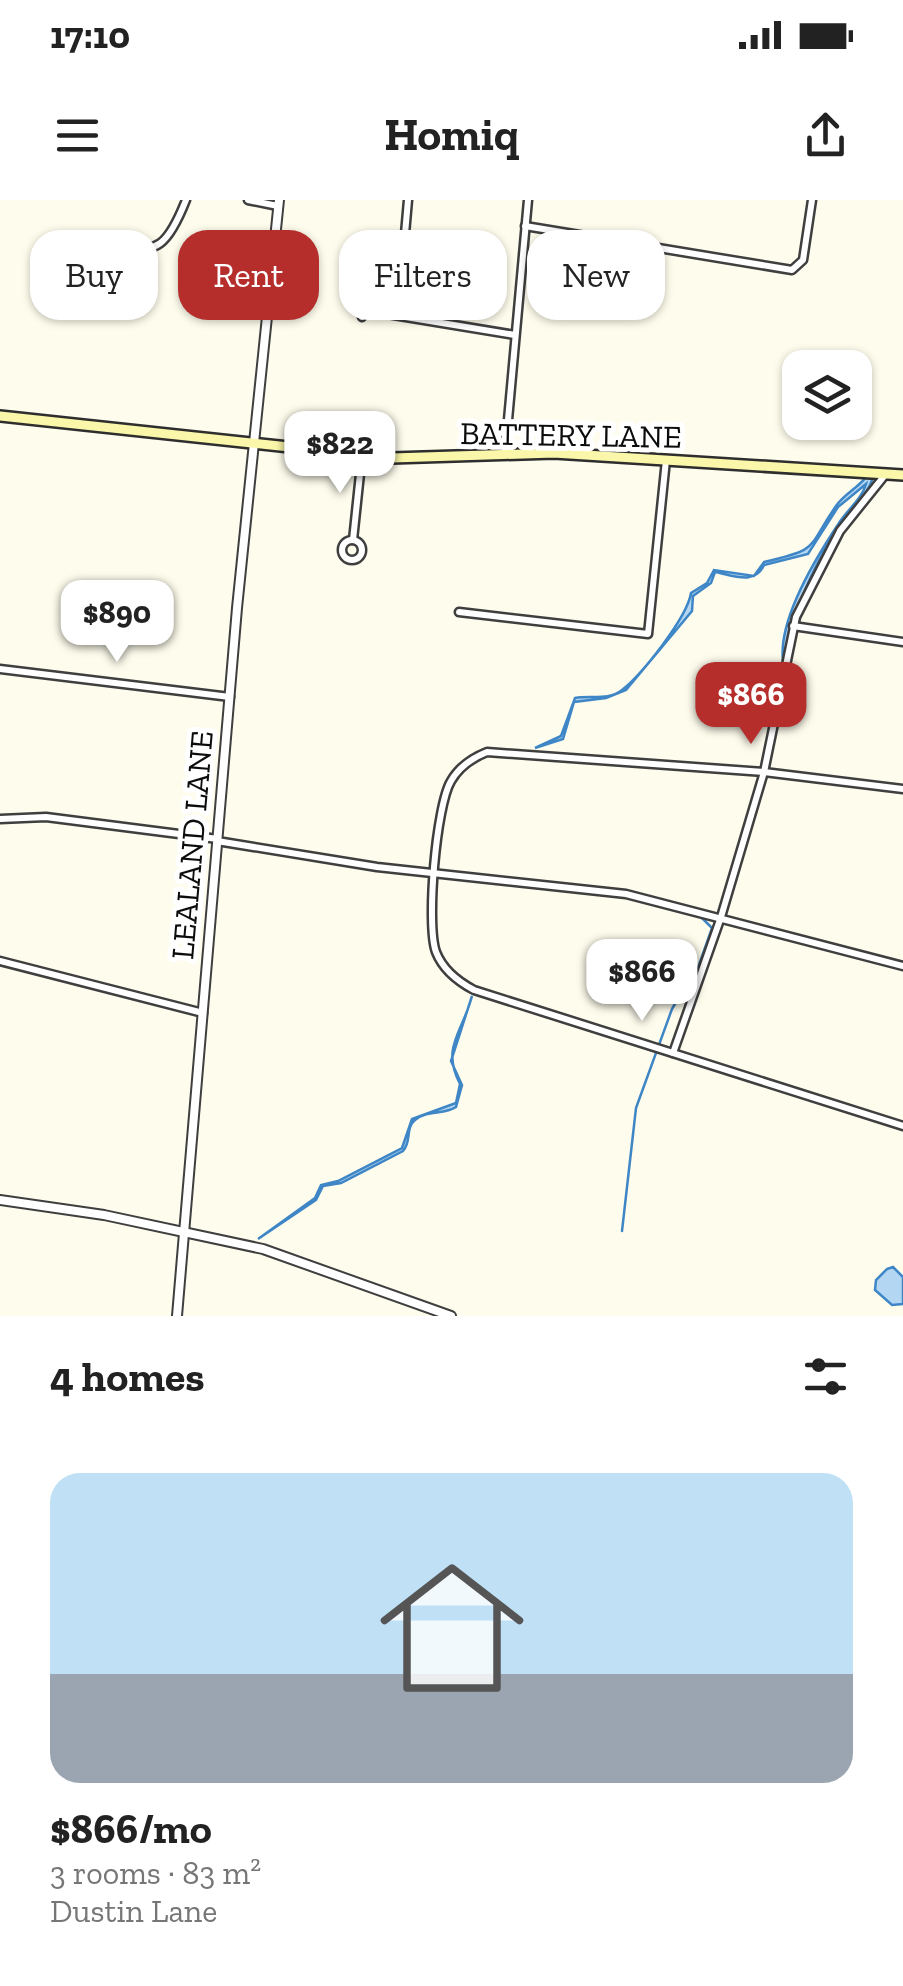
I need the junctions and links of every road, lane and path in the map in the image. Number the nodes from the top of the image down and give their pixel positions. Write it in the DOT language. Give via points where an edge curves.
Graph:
graph roads {
  1 [pos="186,200"];
  2 [pos="248,200"];
  3 [pos="408,200"];
  4 [pos="528,200"];
  5 [pos="812,200"];
  6 [pos="279,203"];
  7 [pos="525,226"];
  8 [pos="405,230"];
  9 [pos="158,245"];
  10 [pos="421,320"];
  11 [pos="514,336"];
  12 [pos="0,416"];
  13 [pos="254,444"];
  14 [pos="505,454"];
  15 [pos="362,455"];
  16 [pos="666,460"];
  17 [pos="886,474"];
  18 [pos="903,475"];
  19 [pos="354,540"];
  20 [pos="458,612"];
  21 [pos="793,626"];
  22 [pos="903,642"];
  23 [pos="0,668"];
  24 [pos="230,697"];
  25 [pos="764,772"];
  26 [pos="903,789"];
  27 [pos="0,818"];
  28 [pos="217,840"];
  29 [pos="436,874"];
  30 [pos="721,918"];
  31 [pos="0,961"];
  32 [pos="903,966"];
  33 [pos="204,1012"];
  34 [pos="673,1053"];
  35 [pos="903,1126"];
  36 [pos="0,1200"];
  37 [pos="185,1230"];
  38 [pos="178,1316"];
  39 [pos="450,1316"];
  1 -- 9 [label="street" via="174,229"];
  2 -- 6 [label="street"];
  3 -- 8 [label="street"];
  4 -- 7 [label="street"];
  5 -- 7 [label="street" via="796,270"];
  6 -- 13 [label="street, LEALAND LANE"];
  7 -- 11 [label="street"];
  10 -- 11 [label="street"];
  11 -- 14 [label="street"];
  12 -- 13 [label="main road, BATTERY LANE"];
  13 -- 15 [label="main road, BATTERY LANE"];
  13 -- 24 [label="street, LEALAND LANE"];
  14 -- 15 [label="main road, BATTERY LANE" via="430,460"];
  14 -- 16 [label="main road, BATTERY LANE"];
  15 -- 19 [label="street"];
  16 -- 17 [label="main road, BATTERY LANE"];
  16 -- 20 [label="street" via="648,634"];
  17 -- 18 [label="main road, BATTERY LANE"];
  17 -- 21 [label="street" via="840,531"];
  21 -- 22 [label="street"];
  21 -- 25 [label="street"];
  23 -- 24 [label="street"];
  24 -- 28 [label="street, LEALAND LANE"];
  25 -- 26 [label="street"];
  25 -- 29 [label="street" via="487,752 462,767 447,789"];
  25 -- 30 [label="street"];
  27 -- 28 [label="street" via="46,817"];
  28 -- 29 [label="street"];
  28 -- 33 [label="street, LEALAND LANE"];
  29 -- 30 [label="street" via="626,894"];
  29 -- 34 [label="street" via="433,940 454,978 490,996"];
  30 -- 32 [label="street"];
  30 -- 34 [label="street"];
  31 -- 33 [label="street"];
  33 -- 37 [label="street, LEALAND LANE"];
  34 -- 35 [label="street"];
  36 -- 37 [label="street"];
  37 -- 38 [label="street, LEALAND LANE"];
  37 -- 39 [label="street" via="301,1260"];
}
